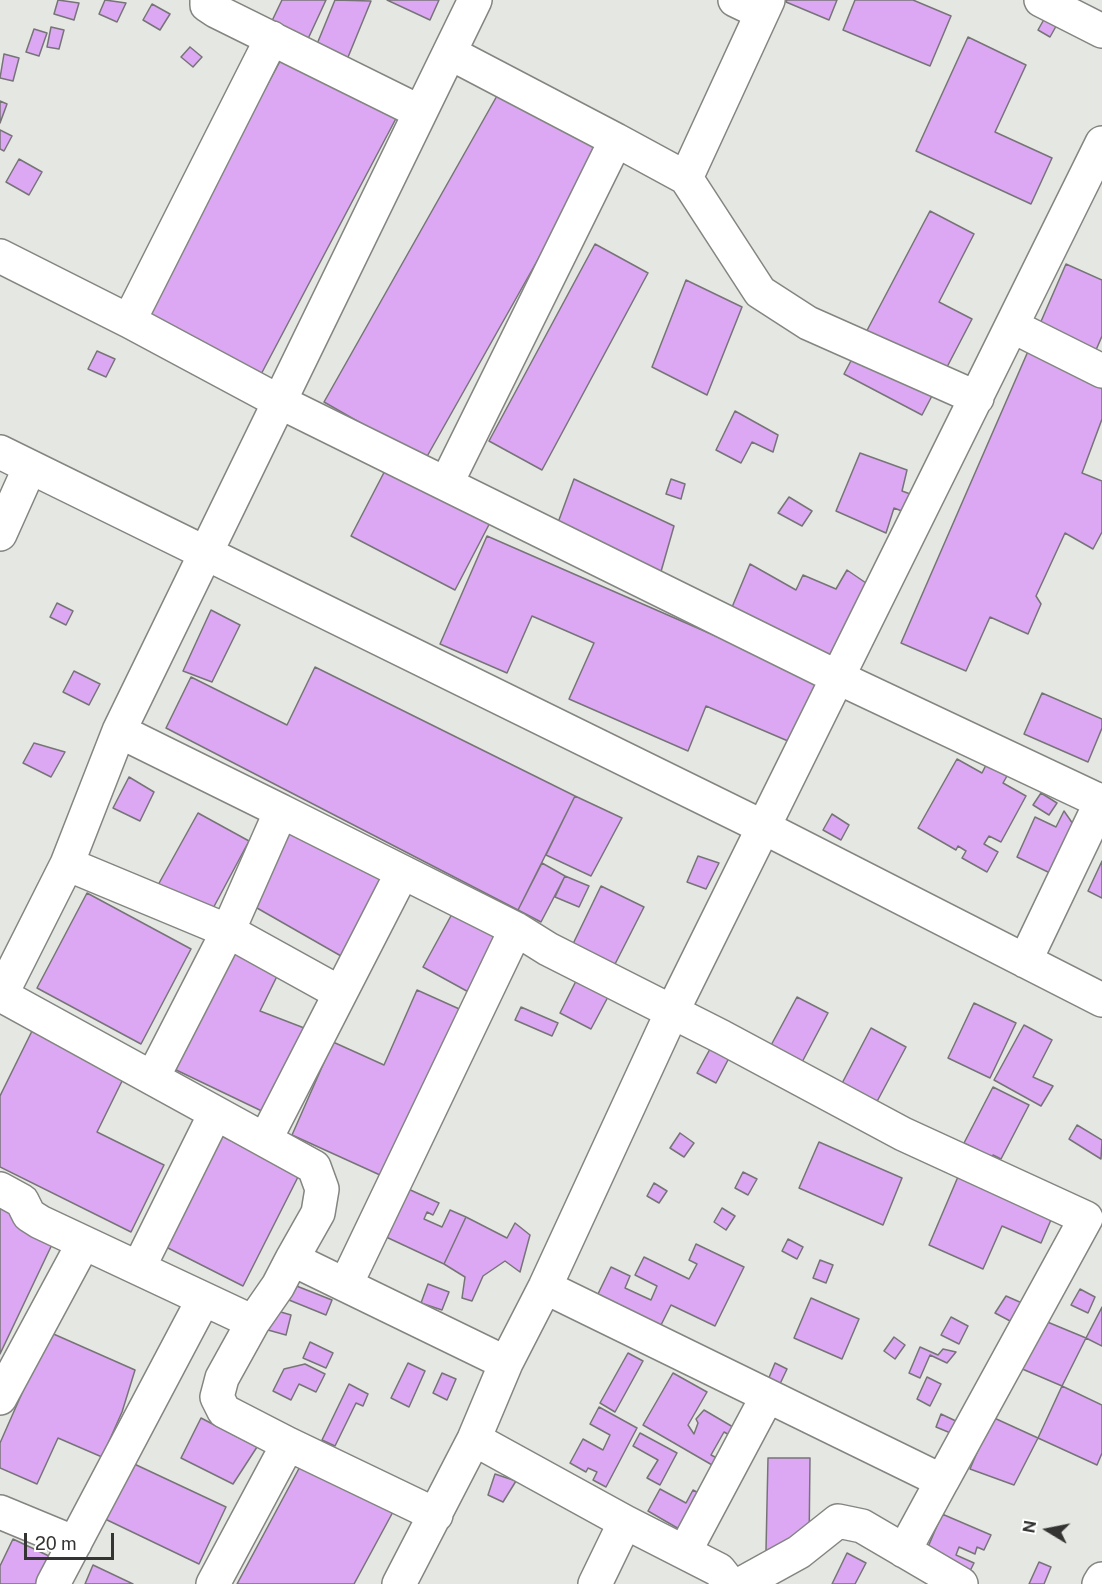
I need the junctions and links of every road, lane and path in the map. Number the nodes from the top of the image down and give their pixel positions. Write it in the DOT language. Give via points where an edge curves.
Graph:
graph roads {
  1 [pos="207,0"];
  2 [pos="475,0"];
  3 [pos="1041,0"];
  4 [pos="755,4"];
  5 [pos="1102,31"];
  6 [pos="272,38"];
  7 [pos="450,53"];
  8 [pos="420,112"];
  9 [pos="616,140"];
  10 [pos="1102,143"];
  11 [pos="686,178"];
  12 [pos="1094,180"];
  13 [pos="0,256"];
  14 [pos="129,321"];
  15 [pos="1012,326"];
  16 [pos="1102,371"];
  17 [pos="977,398"];
  18 [pos="280,402"];
  19 [pos="0,452"];
  20 [pos="30,466"];
  21 [pos="446,484"];
  22 [pos="0,534"];
  23 [pos="206,553"];
  24 [pos="839,678"];
  25 [pos="119,731"];
  26 [pos="1102,801"];
  27 [pos="281,811"];
  28 [pos="764,827"];
  29 [pos="67,864"];
  30 [pos="402,873"];
  31 [pos="516,929"];
  32 [pos="228,931"];
  33 [pos="1025,961"];
  34 [pos="340,993"];
  35 [pos="1,996"];
  36 [pos="1102,1000"];
  37 [pos="672,1012"];
  38 [pos="153,1077"];
  39 [pos="215,1114"];
  40 [pos="265,1140"];
  41 [pos="0,1189"];
  42 [pos="1094,1222"];
  43 [pos="83,1244"];
  44 [pos="292,1259"];
  45 [pos="140,1267"];
  46 [pos="346,1284"];
  47 [pos="545,1287"];
  48 [pos="203,1300"];
  49 [pos="253,1322"];
  50 [pos="506,1363"];
  51 [pos="767,1397"];
  52 [pos="0,1398"];
  53 [pos="474,1439"];
  54 [pos="288,1444"];
  55 [pos="942,1481"];
  56 [pos="0,1512"];
  57 [pos="436,1515"];
  58 [pos="625,1522"];
  59 [pos="75,1543"];
  60 [pos="685,1551"];
  61 [pos="904,1551"];
  62 [pos="1102,1579"];
  63 [pos="53,1584"];
  64 [pos="213,1584"];
  65 [pos="399,1584"];
  66 [pos="595,1584"];
  67 [pos="730,1584"];
  68 [pos="741,1584"];
  69 [pos="961,1584"];
  70 [pos="1099,1584"];
  1 -- 6 [label="street" via="207,5 216,11"];
  2 -- 7 [label="street"];
  3 -- 5 [label="street"];
  4 -- 11 [label="street"];
  6 -- 8 [label="street"];
  6 -- 14 [label="street"];
  7 -- 8 [label="street"];
  7 -- 9 [label="street"];
  8 -- 18 [label="street"];
  9 -- 11 [label="street"];
  9 -- 21 [label="street"];
  10 -- 12 [label="street"];
  11 -- 17 [label="street" via="760,292 808,323"];
  12 -- 15 [label="street"];
  13 -- 14 [label="street"];
  14 -- 18 [label="street"];
  15 -- 16 [label="street"];
  15 -- 17 [label="street"];
  17 -- 24 [label="street"];
  18 -- 21 [label="street"];
  18 -- 23 [label="street"];
  19 -- 20 [label="street"];
  20 -- 22 [label="street"];
  20 -- 23 [label="street"];
  21 -- 24 [label="street"];
  23 -- 25 [label="street"];
  23 -- 28 [label="street"];
  24 -- 26 [label="street"];
  24 -- 28 [label="street"];
  25 -- 27 [label="street"];
  25 -- 29 [label="street"];
  26 -- 33 [label="street"];
  27 -- 30 [label="street"];
  27 -- 32 [label="street"];
  28 -- 33 [label="street"];
  28 -- 37 [label="street"];
  29 -- 32 [label="street"];
  29 -- 35 [label="street"];
  30 -- 31 [label="street"];
  30 -- 34 [label="street"];
  31 -- 37 [label="street"];
  31 -- 46 [label="street"];
  32 -- 34 [label="street"];
  32 -- 38 [label="street"];
  33 -- 36 [label="street"];
  34 -- 40 [label="street"];
  35 -- 38 [label="street"];
  37 -- 42 [label="street" via="903,1134"];
  37 -- 47 [label="street"];
  38 -- 39 [label="street"];
  39 -- 40 [label="street"];
  39 -- 45 [label="street"];
  40 -- 44 [label="street" via="314,1167 322,1189 318,1213"];
  41 -- 43 [label="street" via="22,1201 29,1215"];
  42 -- 55 [label="street"];
  43 -- 45 [label="street"];
  43 -- 52 [label="street"];
  44 -- 46 [label="street"];
  44 -- 49 [label="street"];
  45 -- 48 [label="street"];
  46 -- 50 [label="street"];
  47 -- 50 [label="street"];
  47 -- 51 [label="street"];
  48 -- 49 [label="street"];
  48 -- 59 [label="street"];
  49 -- 54 [label="street" via="222,1378 217,1396 224,1411"];
  50 -- 53 [label="street"];
  51 -- 55 [label="street"];
  51 -- 60 [label="street"];
  53 -- 57 [label="street"];
  53 -- 58 [label="street"];
  54 -- 57 [label="street"];
  54 -- 64 [label="street"];
  55 -- 61 [label="street"];
  56 -- 59 [label="street"];
  57 -- 65 [label="street"];
  58 -- 60 [label="street"];
  58 -- 66 [label="street"];
  59 -- 63 [label="street"];
  60 -- 67 [label="street" via="719,1570"];
  61 -- 68 [label="street" via="862,1526 838,1521 799,1552"];
  61 -- 69 [label="street"];
  62 -- 70 [label="street"];
}
